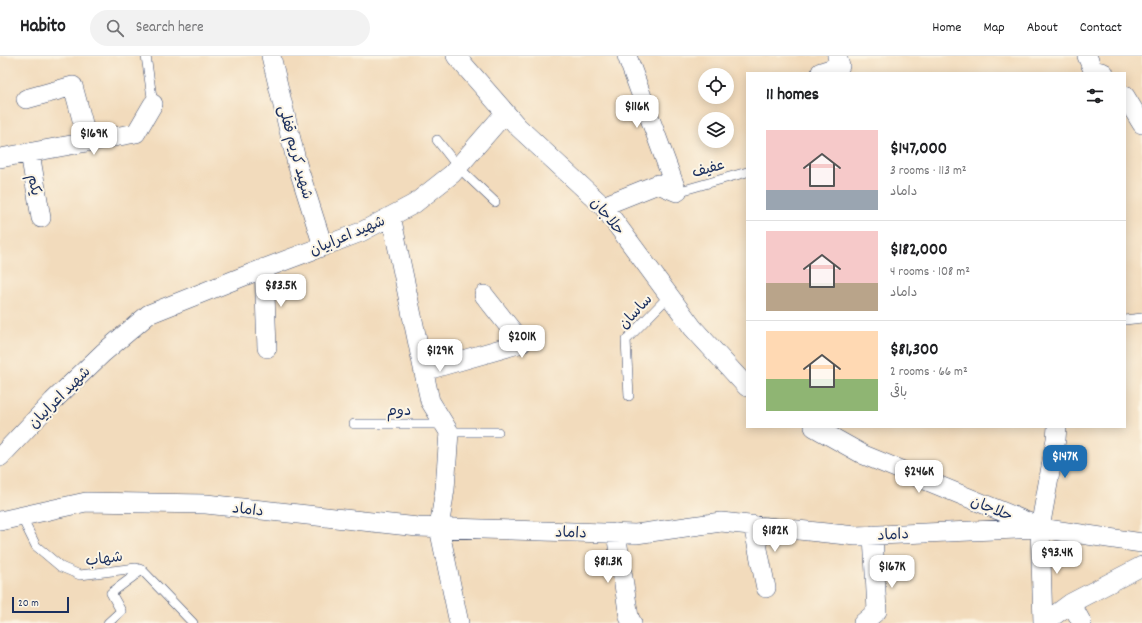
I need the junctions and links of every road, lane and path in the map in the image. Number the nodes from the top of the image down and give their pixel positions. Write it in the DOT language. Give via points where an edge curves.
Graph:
graph roads {
  1 [pos="146,56"];
  2 [pos="271,56"];
  3 [pos="456,56"];
  4 [pos="627,56"];
  5 [pos="837,56"];
  6 [pos="821,72"];
  7 [pos="1126,98"];
  8 [pos="26,99"];
  9 [pos="153,104"];
  10 [pos="505,113"];
  11 [pos="1142,124"];
  12 [pos="437,140"];
  13 [pos="88,142"];
  14 [pos="30,153"];
  15 [pos="0,158"];
  16 [pos="458,167"];
  17 [pos="746,172"];
  18 [pos="677,192"];
  19 [pos="495,202"];
  20 [pos="603,206"];
  21 [pos="391,216"];
  22 [pos="41,218"];
  23 [pos="323,246"];
  24 [pos="264,268"];
  25 [pos="484,295"];
  26 [pos="669,296"];
  27 [pos="1142,318"];
  28 [pos="1126,320"];
  29 [pos="266,348"];
  30 [pos="424,371"];
  31 [pos="746,386"];
  32 [pos="629,396"];
  33 [pos="354,424"];
  34 [pos="447,428"];
  35 [pos="816,428"];
  36 [pos="1057,428"];
  37 [pos="498,432"];
  38 [pos="0,457"];
  39 [pos="22,516"];
  40 [pos="0,521"];
  41 [pos="753,525"];
  42 [pos="440,528"];
  43 [pos="1040,528"];
  44 [pos="616,533"];
  45 [pos="873,535"];
  46 [pos="1142,543"];
  47 [pos="1142,566"];
  48 [pos="142,570"];
  49 [pos="766,588"];
  50 [pos="1071,603"];
  51 [pos="108,623"];
  52 [pos="193,623"];
  53 [pos="460,623"];
  54 [pos="632,623"];
  55 [pos="863,623"];
  56 [pos="1043,623"];
  57 [pos="1082,623"];
  1 -- 9 [label="lane"];
  2 -- 23 [label="street, شهید کریم قفلی" via="297,164"];
  3 -- 10 [label="street, حلاجان"];
  4 -- 18 [label="street"];
  5 -- 6 [label="street" via="840,66"];
  7 -- 11 [label="street"];
  8 -- 13 [label="street" via="73,86"];
  9 -- 13 [label="street" via="136,133"];
  10 -- 16 [label="street, شهید اعرابیان"];
  10 -- 20 [label="street, حلاجان"];
  12 -- 16 [label="lane"];
  13 -- 14 [label="street"];
  14 -- 15 [label="street"];
  14 -- 22 [label="street, یکم"];
  16 -- 19 [label="lane"];
  16 -- 21 [label="street, شهید اعرابیان" via="414,204"];
  17 -- 18 [label="lane, عفیف"];
  18 -- 20 [label="street" via="658,184"];
  20 -- 26 [label="street, حلاجان"];
  21 -- 23 [label="street, شهید اعرابیان" via="362,232"];
  21 -- 30 [label="street"];
  23 -- 24 [label="street, شهید اعرابیان"];
  24 -- 29 [label="street"];
  24 -- 38 [label="street, شهید اعرابیان" via="149,314 103,353"];
  25 -- 30 [label="street" via="522,343"];
  26 -- 31 [label="street, حلاجان"];
  26 -- 32 [label="lane, ساسان" via="626,340"];
  27 -- 28 [label="lane"];
  30 -- 34 [label="street" via="430,401"];
  33 -- 34 [label="lane, دوم"];
  34 -- 37 [label="lane, دوم"];
  34 -- 42 [label="street" via="446,489"];
  35 -- 43 [label="street, حلاجان" via="864,455"];
  36 -- 43 [label="street"];
  39 -- 40 [label="street, داماد"];
  39 -- 42 [label="street, داماد" via="86,502 206,504 418,528"];
  39 -- 48 [label="lane, شهاب" via="36,546 61,567 80,575 136,568"];
  41 -- 44 [label="street, داماد" via="721,522 636,534"];
  41 -- 45 [label="street, داماد" via="856,536"];
  41 -- 49 [label="street"];
  42 -- 44 [label="street, داماد"];
  42 -- 53 [label="street"];
  43 -- 45 [label="street, داماد"];
  43 -- 46 [label="street, داماد"];
  43 -- 56 [label="street"];
  44 -- 54 [label="street"];
  45 -- 55 [label="street" via="877,611"];
  47 -- 50 [label="street"];
  48 -- 51 [label="lane" via="111,593 120,611"];
  48 -- 52 [label="lane, شهاب"];
  50 -- 56 [label="street"];
  50 -- 57 [label="street"];
}
